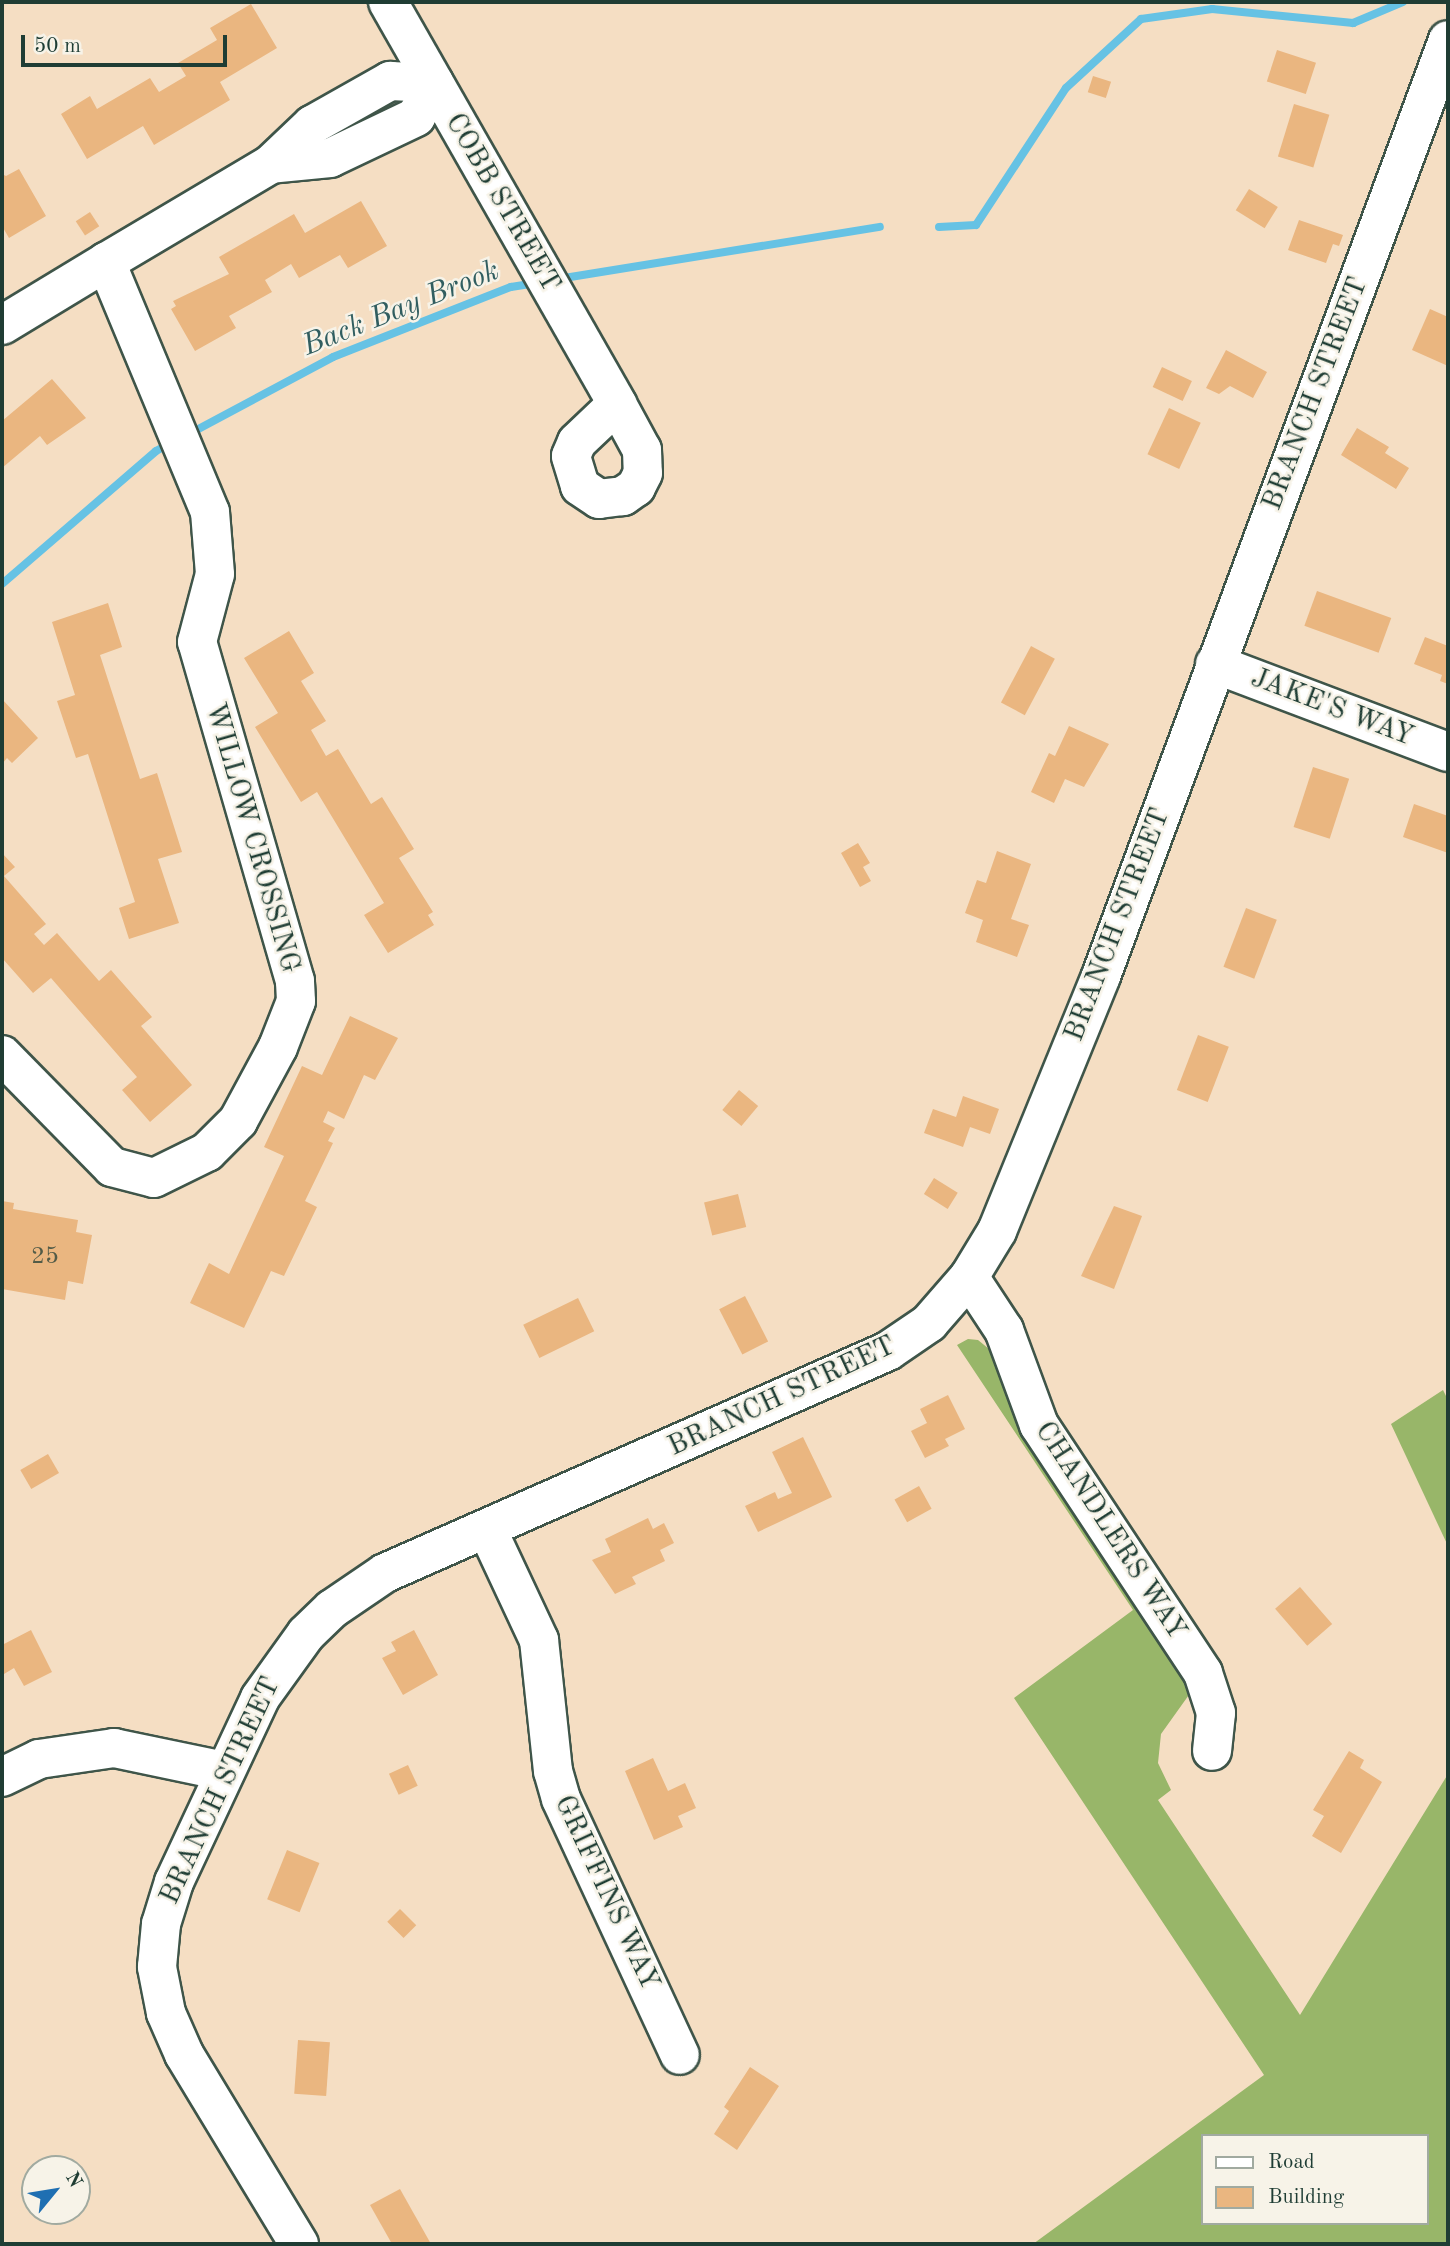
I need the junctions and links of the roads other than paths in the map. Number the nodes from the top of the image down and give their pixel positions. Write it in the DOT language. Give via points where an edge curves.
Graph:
graph roads {
  1 [pos="388,2"];
  2 [pos="1448,40"];
  3 [pos="434,83"];
  4 [pos="106,262"];
  5 [pos="2,325"];
  6 [pos="617,404"];
  7 [pos="1215,664"];
  8 [pos="1448,752"];
  9 [pos="2,1055"];
  10 [pos="969,1277"];
  11 [pos="487,1529"];
  12 [pos="1212,1751"];
  13 [pos="224,1771"];
  14 [pos="2,1777"];
  15 [pos="680,2055"];
  16 [pos="299,2244"];
  1 -- 3 [label="street, COBB STREET"];
  2 -- 7 [label="street, BRANCH STREET"];
  3 -- 4 [label="street" via="390,81 312,125 271,164"];
  3 -- 6 [label="street, COBB STREET"];
  4 -- 5 [label="street"];
  4 -- 9 [label="street, WILLOW CROSSING" via="209,512 215,574 197,642 295,981 296,1002 278,1047 238,1121 208,1152 154,1178 112,1167"];
  7 -- 8 [label="street, JAKE'S WAY"];
  7 -- 10 [label="street, BRANCH STREET" via="1096,989 997,1231"];
  10 -- 11 [label="street, BRANCH STREET" via="929,1323 888,1351"];
  10 -- 12 [label="street, CHANDLERS WAY" via="1004,1330 1039,1425 1203,1673 1216,1713"];
  11 -- 13 [label="street, BRANCH STREET" via="385,1573 332,1609 279,1666"];
  11 -- 15 [label="street, GRIFFINS WAY" via="538,1640 553,1771 561,1799"];
  13 -- 14 [label="street" via="114,1748 39,1759"];
  13 -- 16 [label="street, BRANCH STREET" via="165,1909 158,1979 166,2013 184,2054"];
}
